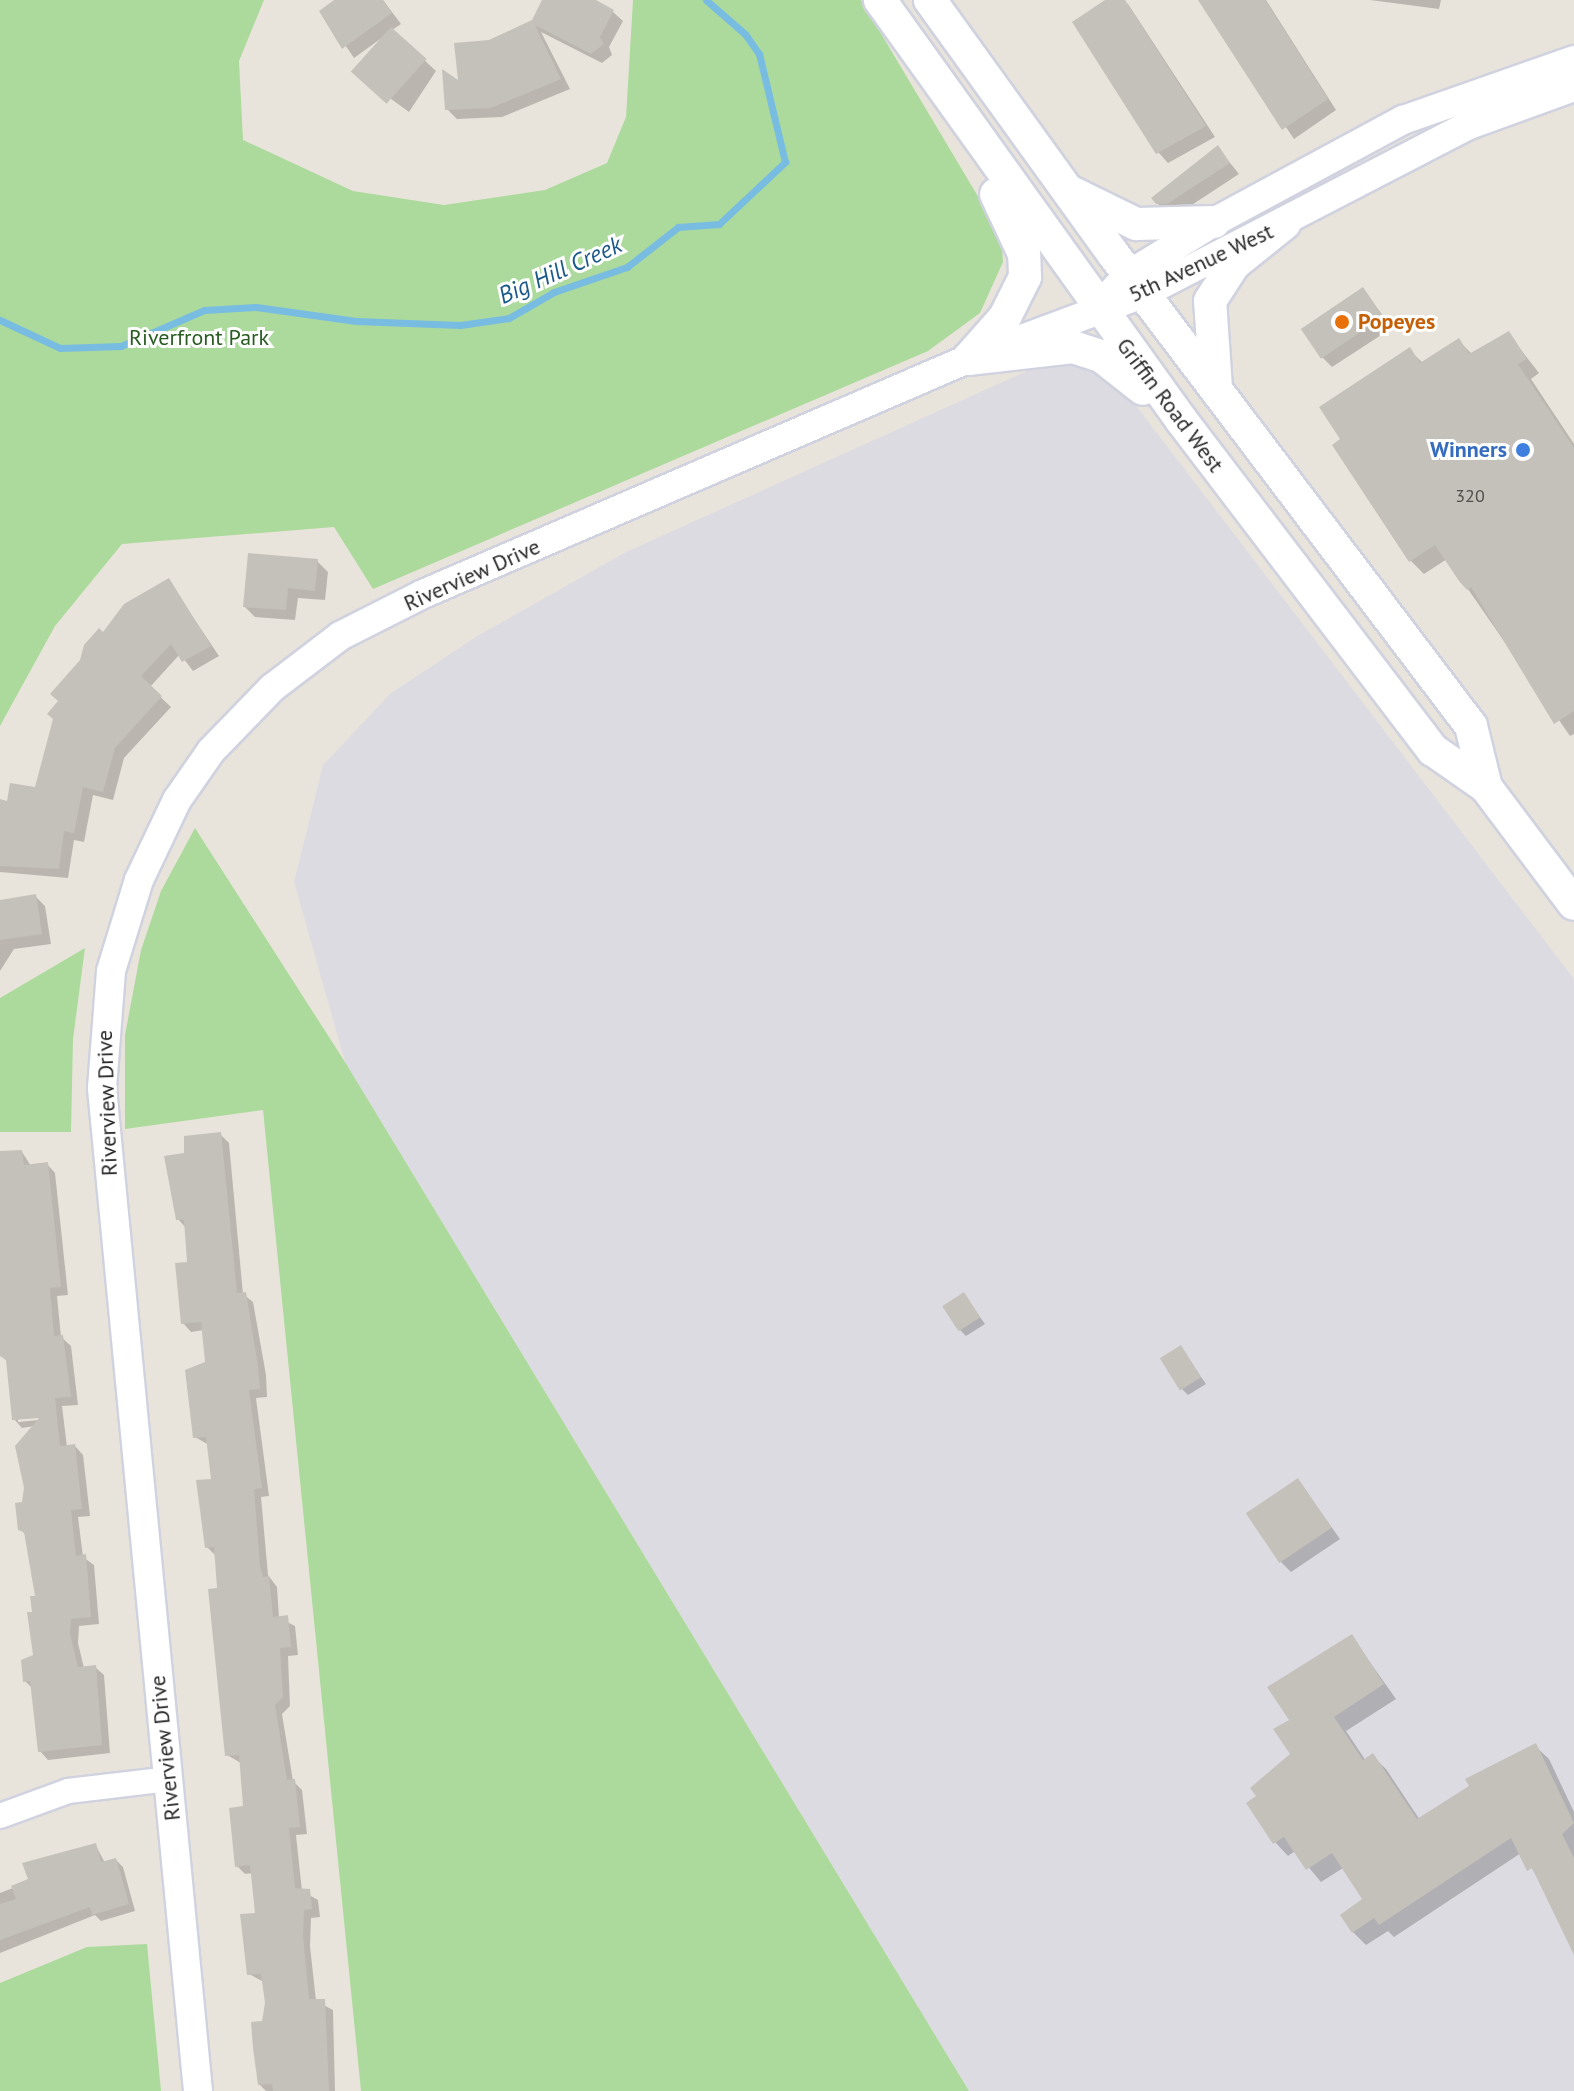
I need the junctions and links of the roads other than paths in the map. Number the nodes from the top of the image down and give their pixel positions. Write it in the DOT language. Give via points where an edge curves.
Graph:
graph roads {
  1 [pos="880,0"];
  2 [pos="930,0"];
  3 [pos="1574,60"];
  4 [pos="1574,87"];
  5 [pos="968,128"];
  6 [pos="1064,188"];
  7 [pos="1214,222"];
  8 [pos="1285,223"];
  9 [pos="1136,284"];
  10 [pos="1098,307"];
  11 [pos="968,359"];
  12 [pos="1216,391"];
  13 [pos="1182,421"];
  14 [pos="1486,787"];
  15 [pos="1574,904"];
  16 [pos="168,1779"];
  17 [pos="0,1816"];
  18 [pos="198,2091"];
  1 -- 5 [label="main road, Griffin Road West"];
  2 -- 6 [label="main road, Griffin Road West"];
  3 -- 7 [label="street, 5th Avenue West" via="1403,120"];
  4 -- 8 [label="street, 5th Avenue West" via="1469,125"];
  5 -- 10 [label="main road, Griffin Road West"];
  5 -- 11 [label="main road" via="1026,266 1015,302"];
  6 -- 7 [label="main road" via="1136,224"];
  6 -- 9 [label="main road, Griffin Road West"];
  7 -- 9 [label="street, 5th Avenue West"];
  8 -- 9 [label="street, 5th Avenue West"];
  8 -- 12 [label="main road" via="1234,264 1210,301"];
  9 -- 10 [label="street, 5th Avenue West"];
  9 -- 12 [label="main road, Griffin Road West"];
  10 -- 11 [label="street, Riverview Drive"];
  10 -- 13 [label="main road, Griffin Road West"];
  11 -- 13 [label="main road" via="1089,350 1113,363"];
  11 -- 16 [label="street, Riverview Drive" via="423,594 340,636 242,718 177,800 155,841 124,925 111,971 102,1055 105,1137"];
  12 -- 14 [label="main road, Griffin Road West" via="1471,726"];
  13 -- 14 [label="main road, Griffin Road West" via="1433,750"];
  14 -- 15 [label="main road, Griffin Road West"];
  16 -- 17 [label="street" via="79,1789"];
  16 -- 18 [label="street, Riverview Drive"];
}
